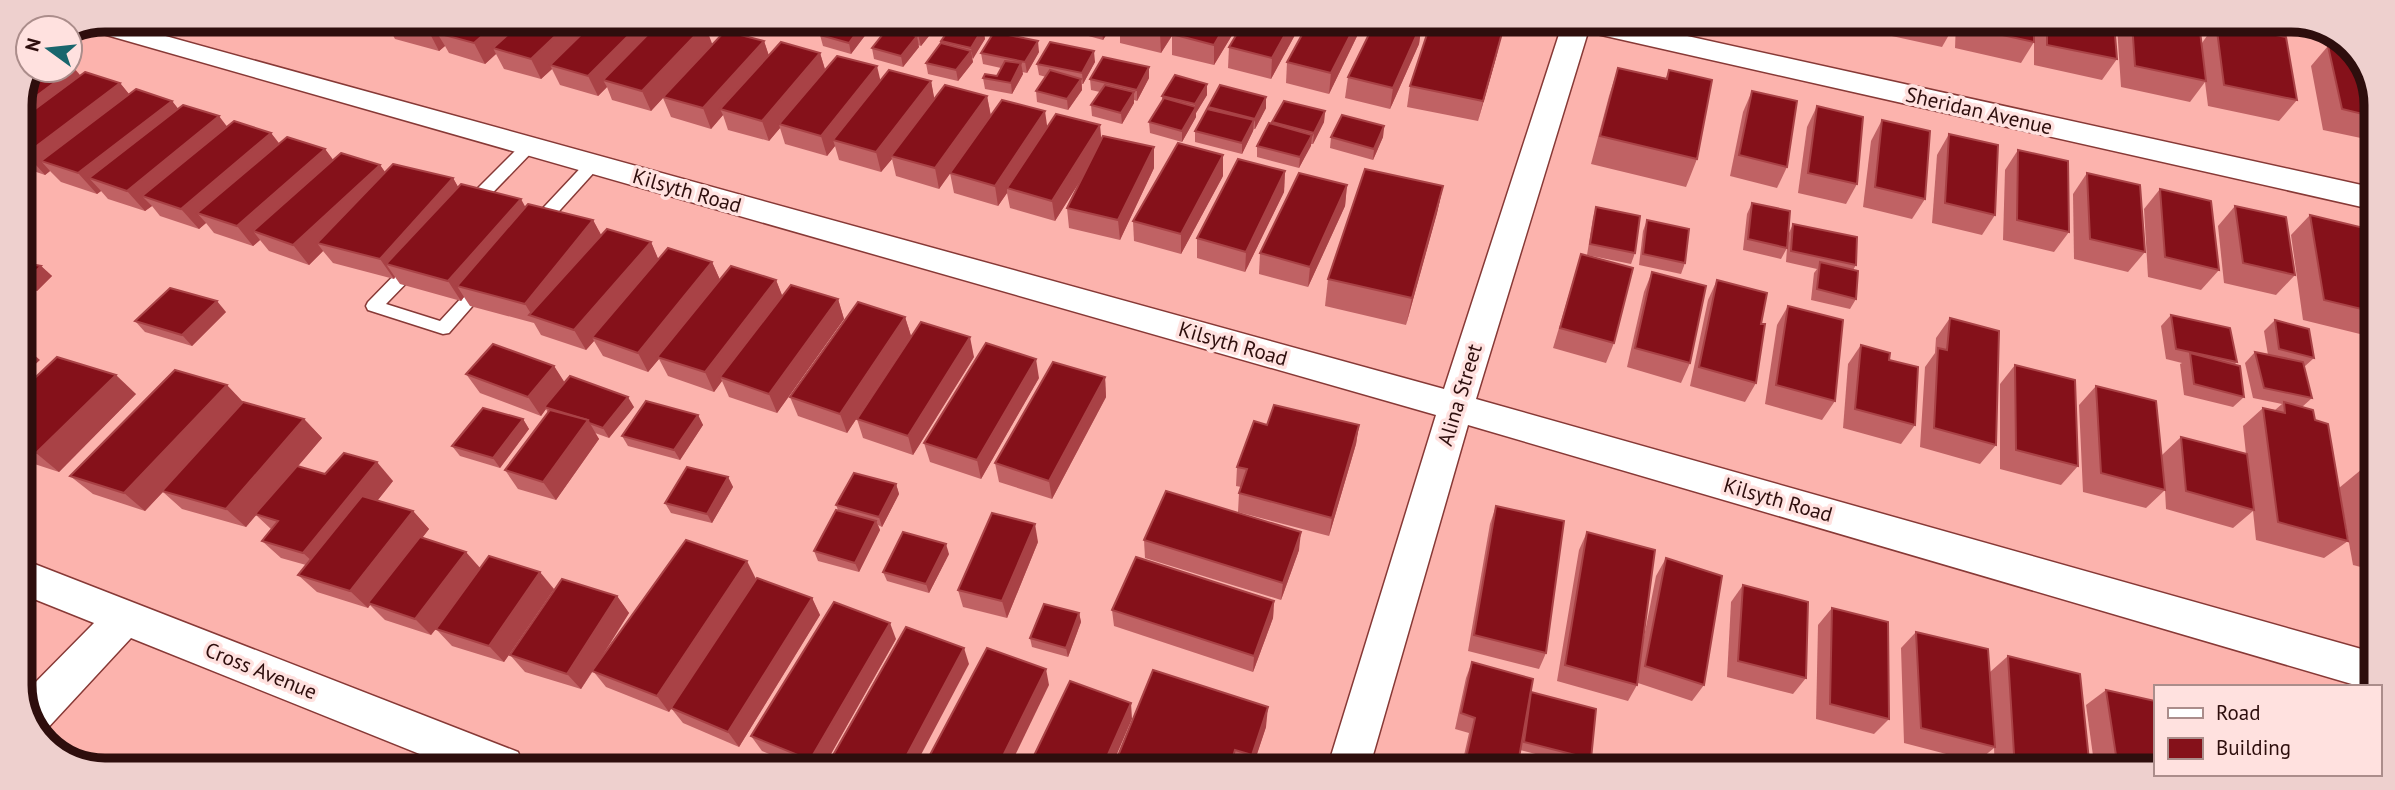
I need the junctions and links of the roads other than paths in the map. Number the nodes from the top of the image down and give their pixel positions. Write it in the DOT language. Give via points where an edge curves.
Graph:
graph roads {
  1 [pos="122,32"];
  2 [pos="1574,32"];
  3 [pos="1628,32"];
  4 [pos="528,146"];
  5 [pos="593,164"];
  6 [pos="2363,196"];
  7 [pos="457,220"];
  8 [pos="524,240"];
  9 [pos="420,258"];
  10 [pos="497,269"];
  11 [pos="1456,407"];
  12 [pos="32,580"];
  13 [pos="125,617"];
  14 [pos="2364,669"];
  15 [pos="36,711"];
  16 [pos="479,758"];
  17 [pos="1351,758"];
  1 -- 4 [label="street, Kilsyth Road"];
  2 -- 11 [label="street, Alina Street"];
  3 -- 6 [label="street, Sheridan Avenue"];
  4 -- 5 [label="street, Kilsyth Road"];
  4 -- 7 [label="lane"];
  5 -- 8 [label="lane"];
  5 -- 11 [label="street, Kilsyth Road"];
  9 -- 10 [label="lane" via="374,306 443,328"];
  11 -- 14 [label="street, Kilsyth Road"];
  11 -- 17 [label="street, Alina Street"];
  12 -- 13 [label="street, Cross Avenue"];
  13 -- 15 [label="street"];
  13 -- 16 [label="street, Cross Avenue"];
}
